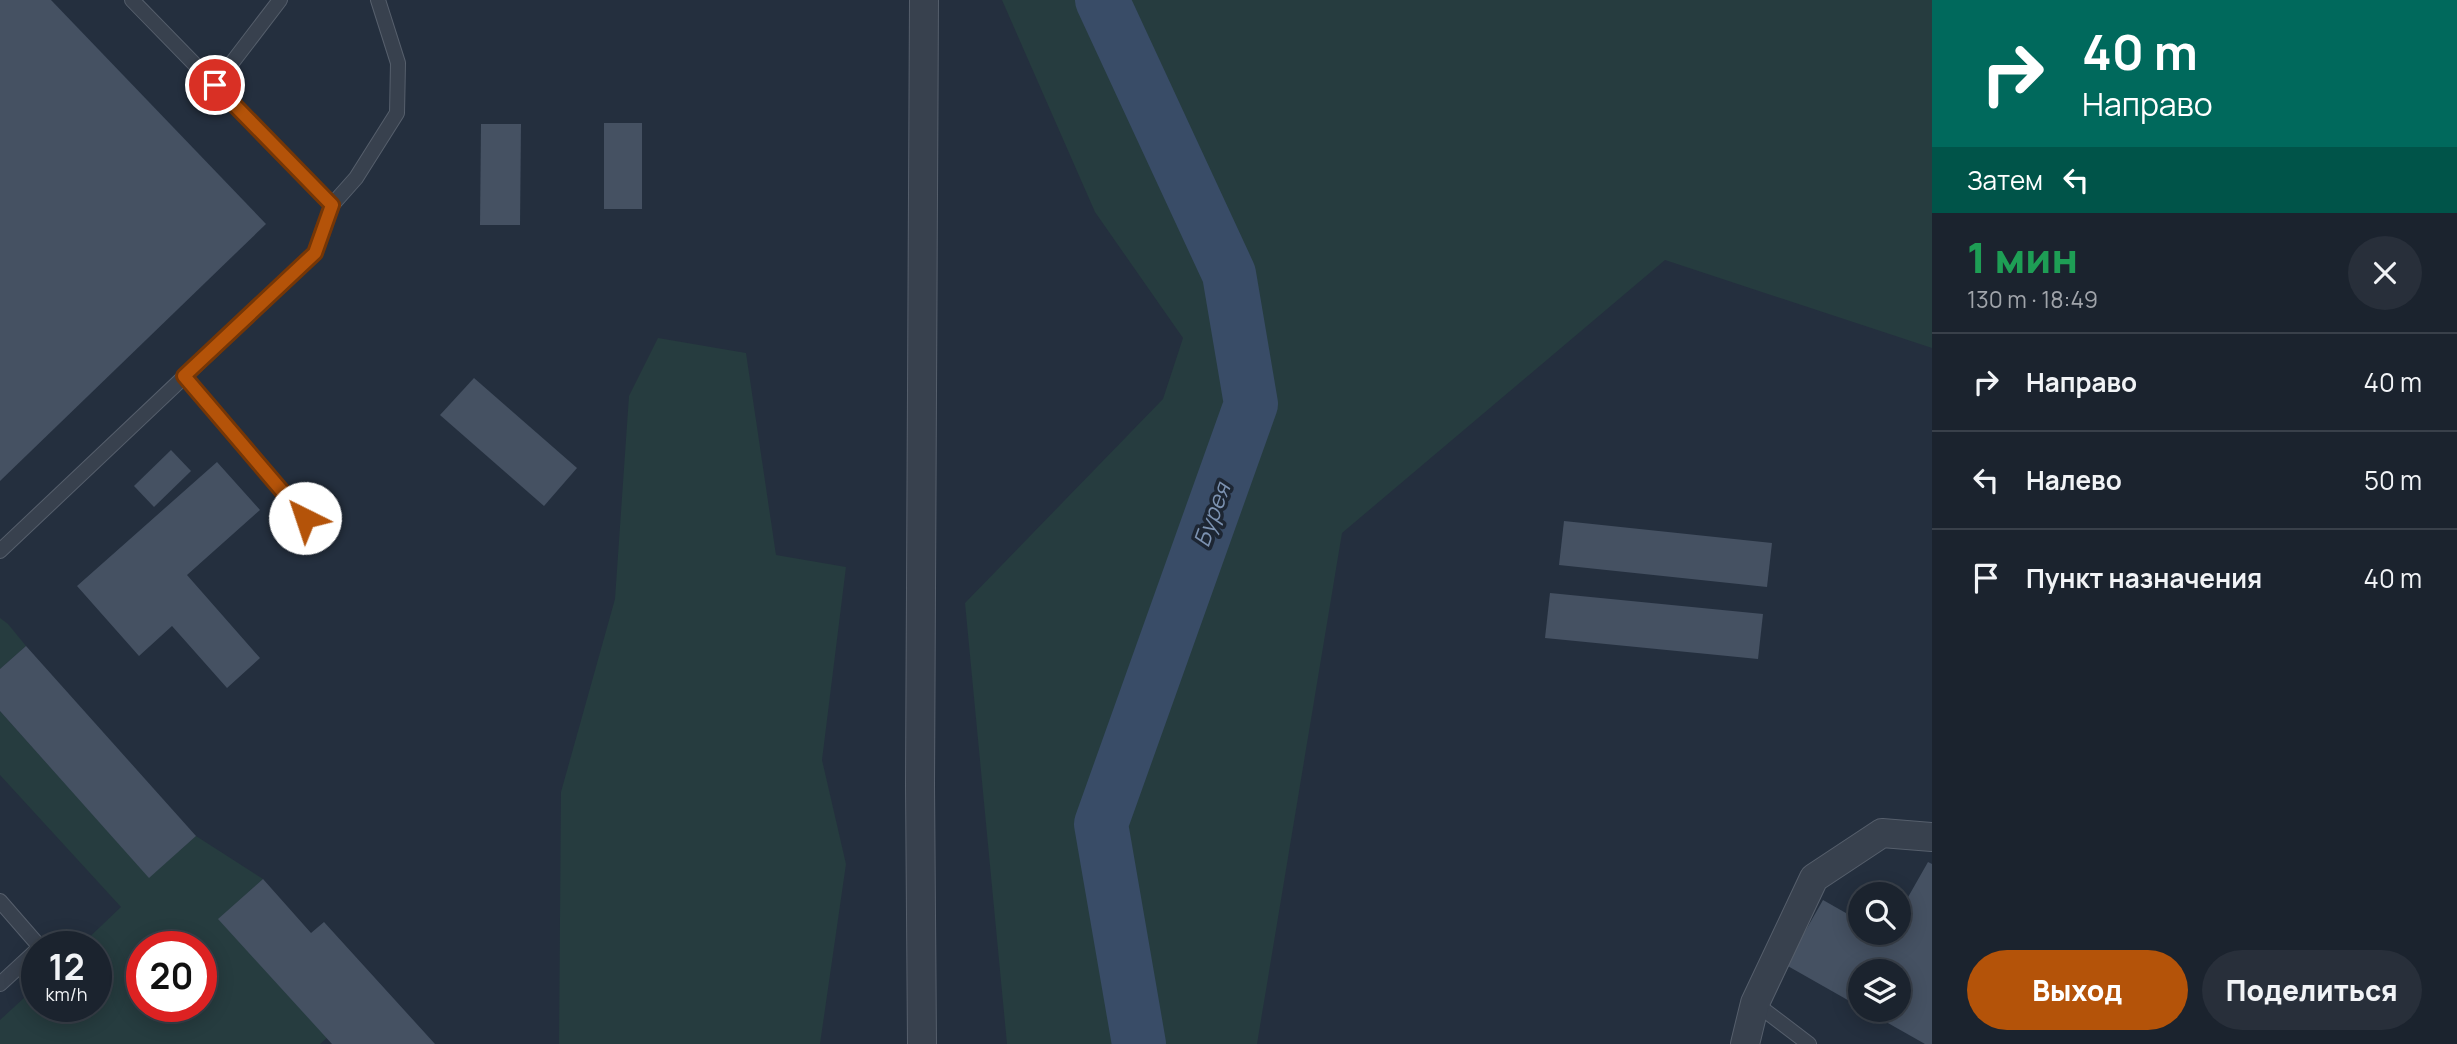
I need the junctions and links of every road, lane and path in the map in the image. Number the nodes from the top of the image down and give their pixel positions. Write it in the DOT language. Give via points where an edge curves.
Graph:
graph roads {
  1 [pos="132,0"];
  2 [pos="280,0"];
  3 [pos="378,0"];
  4 [pos="924,0"];
  5 [pos="215,85"];
  6 [pos="332,205"];
  7 [pos="184,376"];
  8 [pos="305,518"];
  9 [pos="0,551"];
  10 [pos="1932,836"];
  11 [pos="0,901"];
  12 [pos="24,931"];
  13 [pos="21,964"];
  14 [pos="0,984"];
  15 [pos="1755,1003"];
  16 [pos="922,1044"];
  17 [pos="1745,1044"];
  18 [pos="1809,1044"];
  1 -- 5 [label="lane"];
  2 -- 5 [label="lane"];
  3 -- 6 [label="lane" via="398,64 397,113 356,178"];
  4 -- 16 [label="street"];
  5 -- 6 [label="lane"];
  6 -- 7 [label="lane" via="315,253"];
  7 -- 8 [label="lane"];
  7 -- 9 [label="lane"];
  10 -- 15 [label="street" via="1882,833 1814,878"];
  11 -- 12 [label="lane"];
  13 -- 14 [label="lane"];
  15 -- 17 [label="street"];
  15 -- 18 [label="lane"];
}
